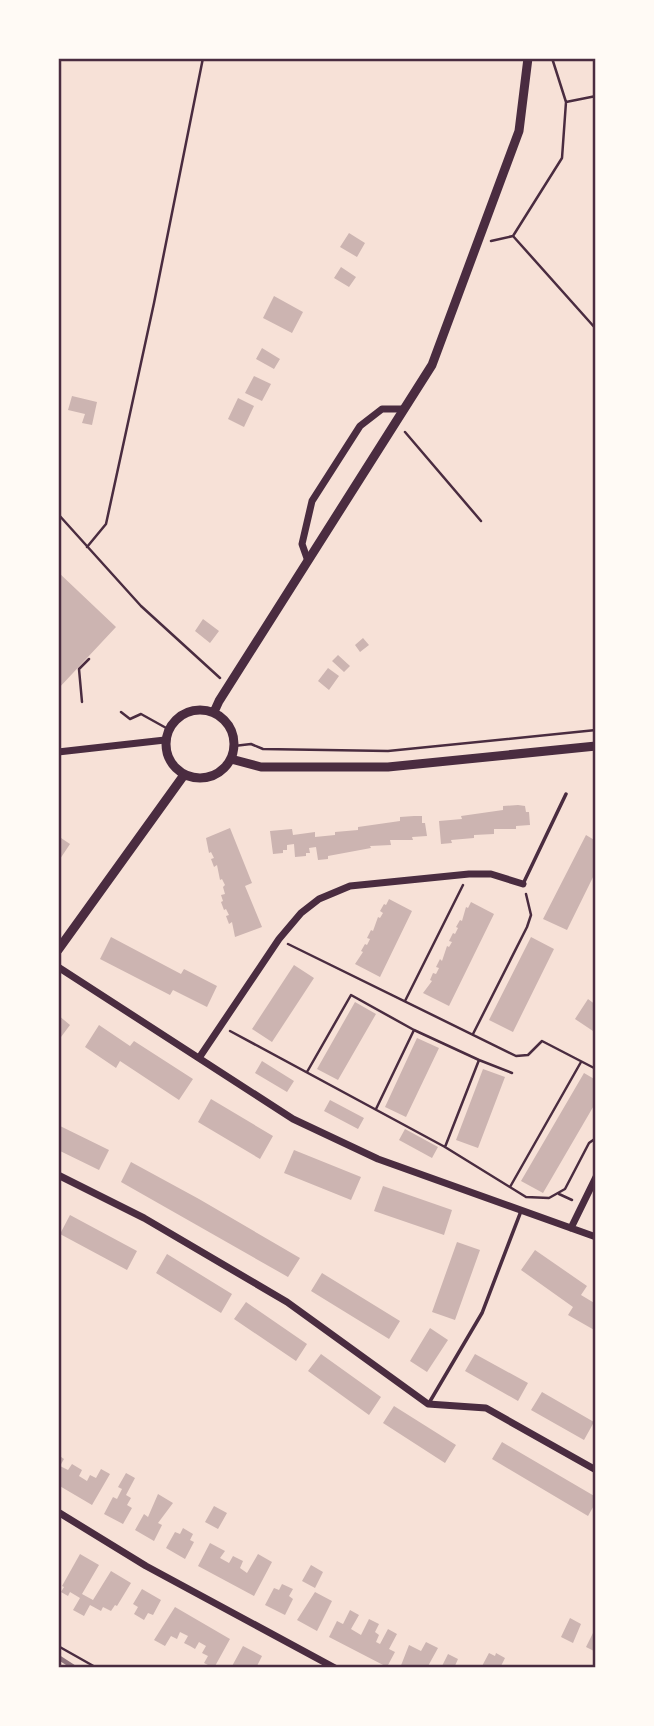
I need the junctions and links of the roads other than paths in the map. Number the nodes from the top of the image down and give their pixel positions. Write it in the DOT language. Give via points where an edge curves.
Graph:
graph roads {
  1 [pos="528,58"];
  2 [pos="404,409"];
  3 [pos="308,561"];
  4 [pos="214,712"];
  5 [pos="165,740"];
  6 [pos="596,746"];
  7 [pos="58,752"];
  8 [pos="231,759"];
  9 [pos="184,775"];
  10 [pos="566,794"];
  11 [pos="523,884"];
  12 [pos="58,950"];
  13 [pos="58,967"];
  14 [pos="199,1058"];
  15 [pos="58,1175"];
  16 [pos="596,1177"];
  17 [pos="521,1211"];
  18 [pos="571,1228"];
  19 [pos="596,1237"];
  20 [pos="428,1404"];
  21 [pos="596,1470"];
  22 [pos="58,1512"];
  23 [pos="335,1668"];
  1 -- 2 [label="street" via="519,131 432,365"];
  2 -- 3 [label="street"];
  2 -- 3 [label="street" via="382,409 360,426 312,501 302,544"];
  3 -- 4 [label="street"];
  4 -- 5 [label="street" via="197,709 180,715"];
  4 -- 8 [label="street" via="232,732"];
  5 -- 7 [label="street"];
  5 -- 9 [label="street" via="169,760"];
  6 -- 8 [label="street" via="388,767 261,767"];
  8 -- 9 [label="street" via="211,777"];
  9 -- 12 [label="street"];
  10 -- 11 [label="lane"];
  11 -- 14 [label="street" via="491,873 469,874 350,886 319,899 279,939"];
  13 -- 14 [label="street"];
  14 -- 17 [label="street" via="293,1119 378,1159"];
  15 -- 20 [label="street" via="144,1218 287,1303"];
  16 -- 18 [label="street"];
  17 -- 18 [label="street"];
  17 -- 20 [label="lane" via="482,1313"];
  18 -- 19 [label="street"];
  20 -- 21 [label="street" via="486,1408"];
  22 -- 23 [label="street" via="146,1566"];
}
